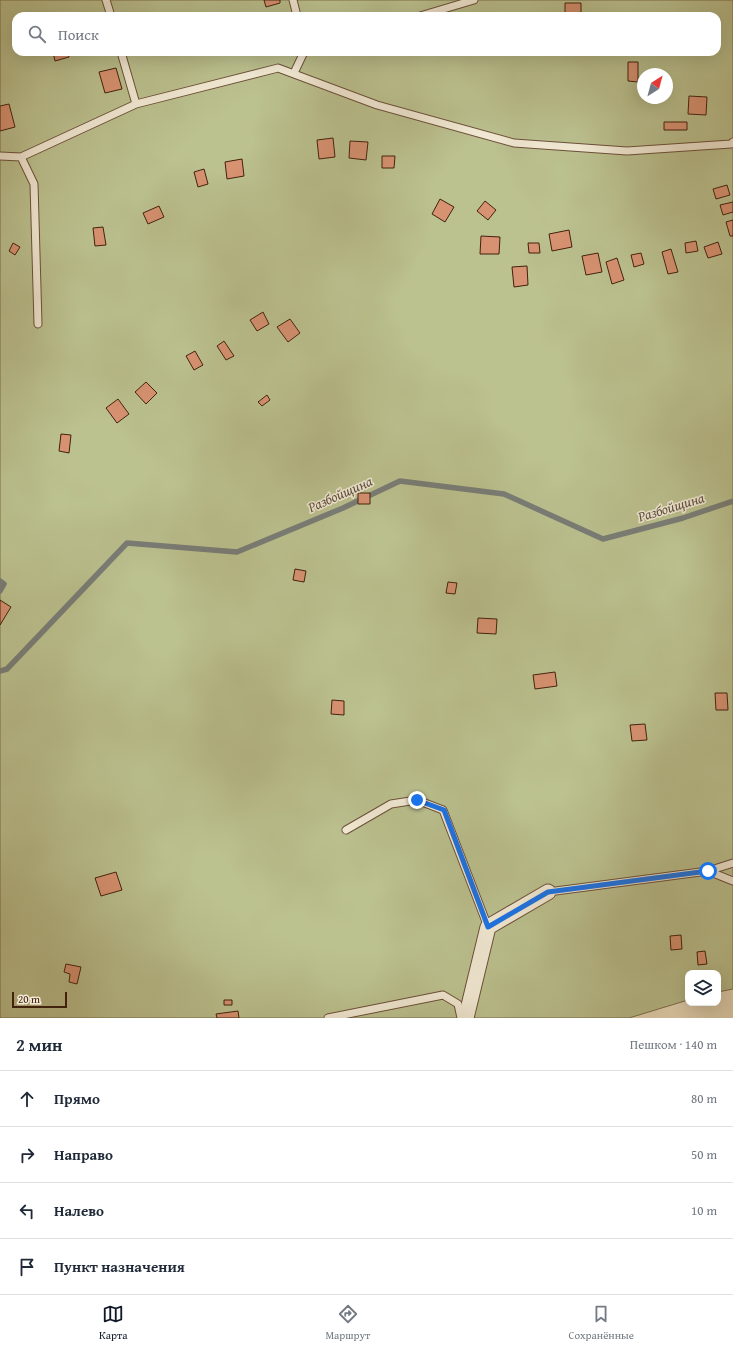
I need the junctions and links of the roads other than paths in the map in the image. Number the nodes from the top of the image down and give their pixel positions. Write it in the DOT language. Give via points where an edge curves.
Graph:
graph roads {
  1 [pos="106,0"];
  2 [pos="293,0"];
  3 [pos="474,0"];
  4 [pos="110,12"];
  5 [pos="296,12"];
  6 [pos="434,12"];
  7 [pos="122,56"];
  8 [pos="302,56"];
  9 [pos="294,74"];
  10 [pos="136,104"];
  11 [pos="733,142"];
  12 [pos="0,156"];
  13 [pos="21,157"];
  14 [pos="38,324"];
  15 [pos="346,830"];
  16 [pos="733,863"];
  17 [pos="708,871"];
  18 [pos="733,881"];
  19 [pos="548,892"];
  20 [pos="488,927"];
  21 [pos="328,1018"];
  22 [pos="461,1018"];
  23 [pos="466,1018"];
  1 -- 4 [label="lane"];
  2 -- 5 [label="lane"];
  3 -- 6 [label="lane"];
  7 -- 10 [label="lane"];
  8 -- 9 [label="lane"];
  9 -- 10 [label="lane" via="278,68"];
  9 -- 11 [label="lane" via="377,105 514,143 626,151"];
  10 -- 13 [label="lane"];
  12 -- 13 [label="lane"];
  13 -- 14 [label="lane" via="34,184"];
  15 -- 20 [label="lane" via="391,804 417,800 444,810"];
  16 -- 17 [label="lane"];
  17 -- 18 [label="lane"];
  17 -- 19 [label="lane"];
  19 -- 20 [label="street"];
  20 -- 23 [label="street"];
  21 -- 22 [label="lane" via="444,995 458,1004"];
}
